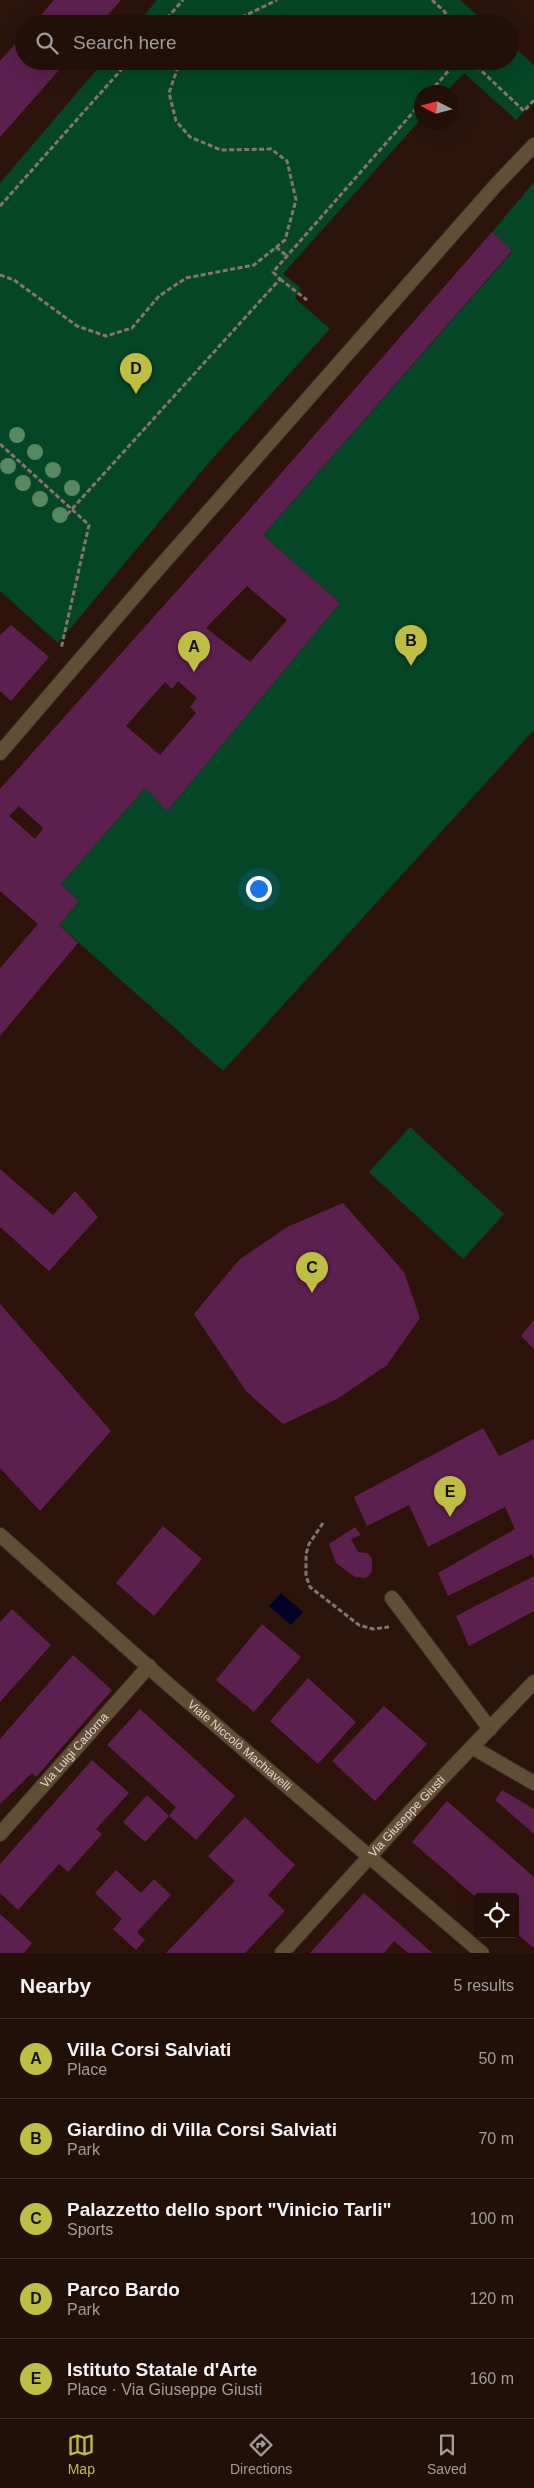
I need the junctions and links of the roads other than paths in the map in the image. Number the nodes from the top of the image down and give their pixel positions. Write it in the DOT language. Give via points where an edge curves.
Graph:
graph roads {
  1 [pos="534,145"];
  2 [pos="0,753"];
  3 [pos="0,1535"];
  4 [pos="392,1598"];
  5 [pos="149,1666"];
  6 [pos="534,1682"];
  7 [pos="490,1728"];
  8 [pos="472,1747"];
  9 [pos="534,1783"];
  10 [pos="0,1834"];
  11 [pos="369,1858"];
  12 [pos="282,1953"];
  13 [pos="482,1953"];
  1 -- 2 [label="street" via="151,577"];
  3 -- 5 [label="street, Viale Niccolò Machiavelli"];
  4 -- 7 [label="street"];
  5 -- 10 [label="street, Via Luigi Cadorna"];
  5 -- 11 [label="street, Viale Niccolò Machiavelli"];
  6 -- 7 [label="street, Via Giuseppe Giusti"];
  7 -- 8 [label="street, Via Giuseppe Giusti"];
  8 -- 9 [label="street"];
  8 -- 11 [label="street, Via Giuseppe Giusti"];
  11 -- 12 [label="street, Via Giuseppe Giusti"];
  11 -- 13 [label="street, Viale Niccolò Machiavelli"];
}
